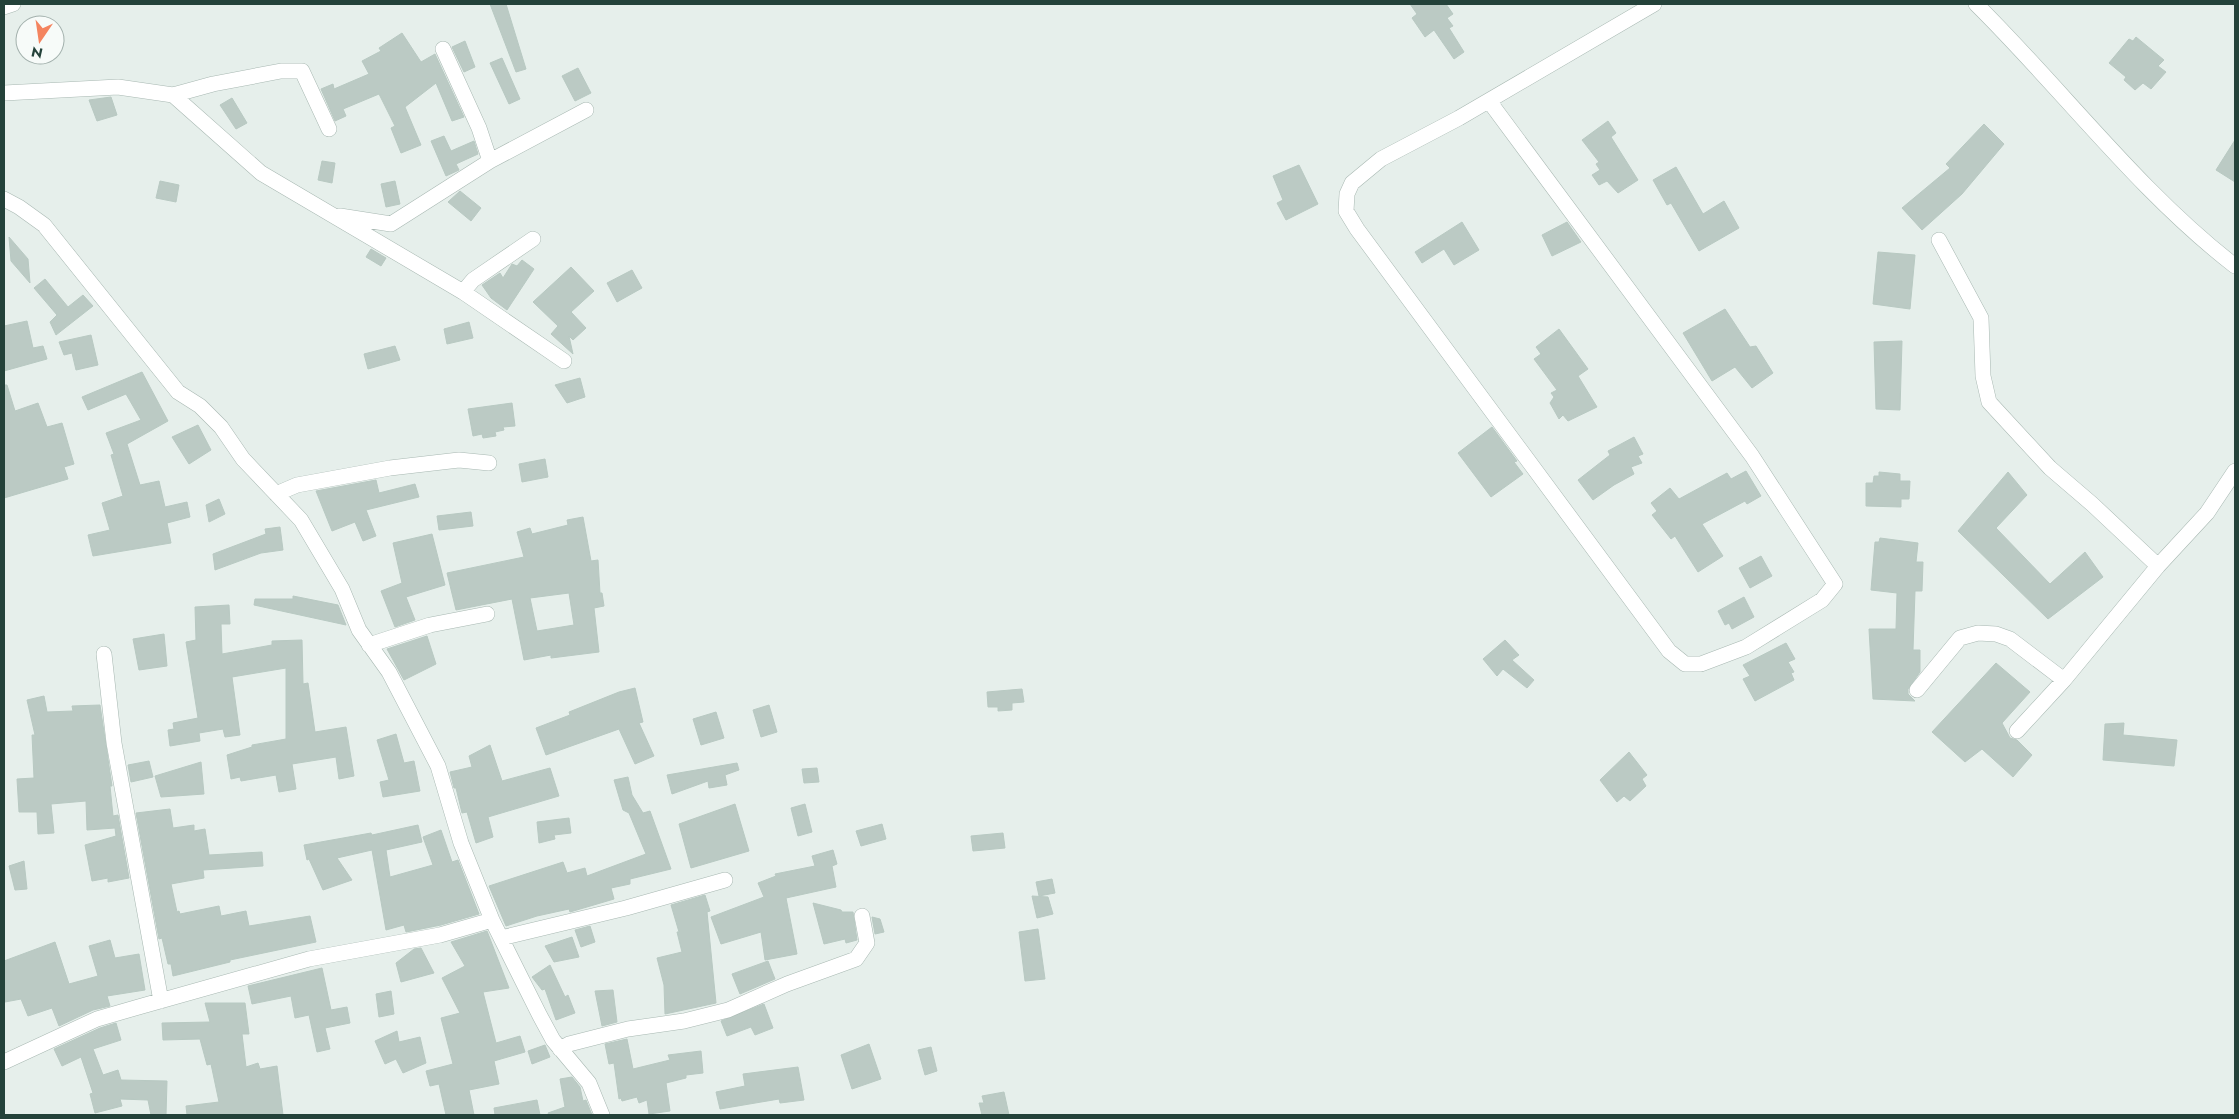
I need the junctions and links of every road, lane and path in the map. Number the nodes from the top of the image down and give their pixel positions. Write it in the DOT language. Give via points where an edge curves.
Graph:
graph roads {
  1 [pos="13,4"];
  2 [pos="1654,4"];
  3 [pos="1976,4"];
  4 [pos="4,7"];
  5 [pos="443,49"];
  6 [pos="4,93"];
  7 [pos="173,95"];
  8 [pos="1489,101"];
  9 [pos="586,110"];
  10 [pos="329,129"];
  11 [pos="490,161"];
  12 [pos="4,199"];
  13 [pos="332,215"];
  14 [pos="391,224"];
  15 [pos="533,239"];
  16 [pos="1939,240"];
  17 [pos="394,252"];
  18 [pos="2235,266"];
  19 [pos="463,292"];
  20 [pos="564,361"];
  21 [pos="489,463"];
  22 [pos="2235,471"];
  23 [pos="276,494"];
  24 [pos="2158,566"];
  25 [pos="487,614"];
  26 [pos="370,645"];
  27 [pos="104,654"];
  28 [pos="2064,680"];
  29 [pos="1917,690"];
  30 [pos="2017,731"];
  31 [pos="725,880"];
  32 [pos="862,916"];
  33 [pos="492,920"];
  34 [pos="501,938"];
  35 [pos="161,1001"];
  36 [pos="560,1049"];
  37 [pos="4,1062"];
  38 [pos="602,1115"];
  1 -- 4 [label="street"];
  2 -- 8 [label="street"];
  3 -- 18 [label="street" via="2117,156 2212,248"];
  5 -- 11 [label="street" via="479,128"];
  6 -- 7 [label="street" via="118,87"];
  7 -- 10 [label="street" via="281,71 302,71"];
  7 -- 13 [label="street" via="261,173"];
  8 -- 8 [label="street" via="1752,456 1835,584 1822,600 1746,647 1701,664 1686,664 1669,651 1346,211 1347,194 1352,183 1381,159"];
  9 -- 11 [label="street"];
  11 -- 14 [label="street"];
  12 -- 23 [label="street" via="44,225 178,392 200,406 221,426 243,459"];
  13 -- 14 [label="street"];
  13 -- 17 [label="street"];
  14 -- 17 [label="street" via="389,237"];
  15 -- 19 [label="street" via="473,280"];
  16 -- 24 [label="street" via="1981,318 1983,376 1988,402 2050,468"];
  17 -- 19 [label="street"];
  19 -- 20 [label="street"];
  21 -- 23 [label="street" via="459,460 390,468 297,485"];
  22 -- 24 [label="street" via="2207,513"];
  23 -- 26 [label="street" via="301,520 342,589 359,630"];
  24 -- 28 [label="street"];
  25 -- 26 [label="street" via="430,625"];
  26 -- 33 [label="street" via="438,766 461,843"];
  27 -- 35 [label="street" via="114,743"];
  28 -- 29 [label="street" via="2010,639 1978,633 1960,638"];
  28 -- 30 [label="street"];
  31 -- 34 [label="street"];
  32 -- 36 [label="street" via="867,943 856,959 728,1010 684,1021 628,1029"];
  33 -- 34 [label="street"];
  33 -- 35 [label="street" via="440,934 309,959"];
  34 -- 36 [label="street"];
  35 -- 37 [label="street" via="97,1019"];
  36 -- 38 [label="street" via="589,1083"];
}
